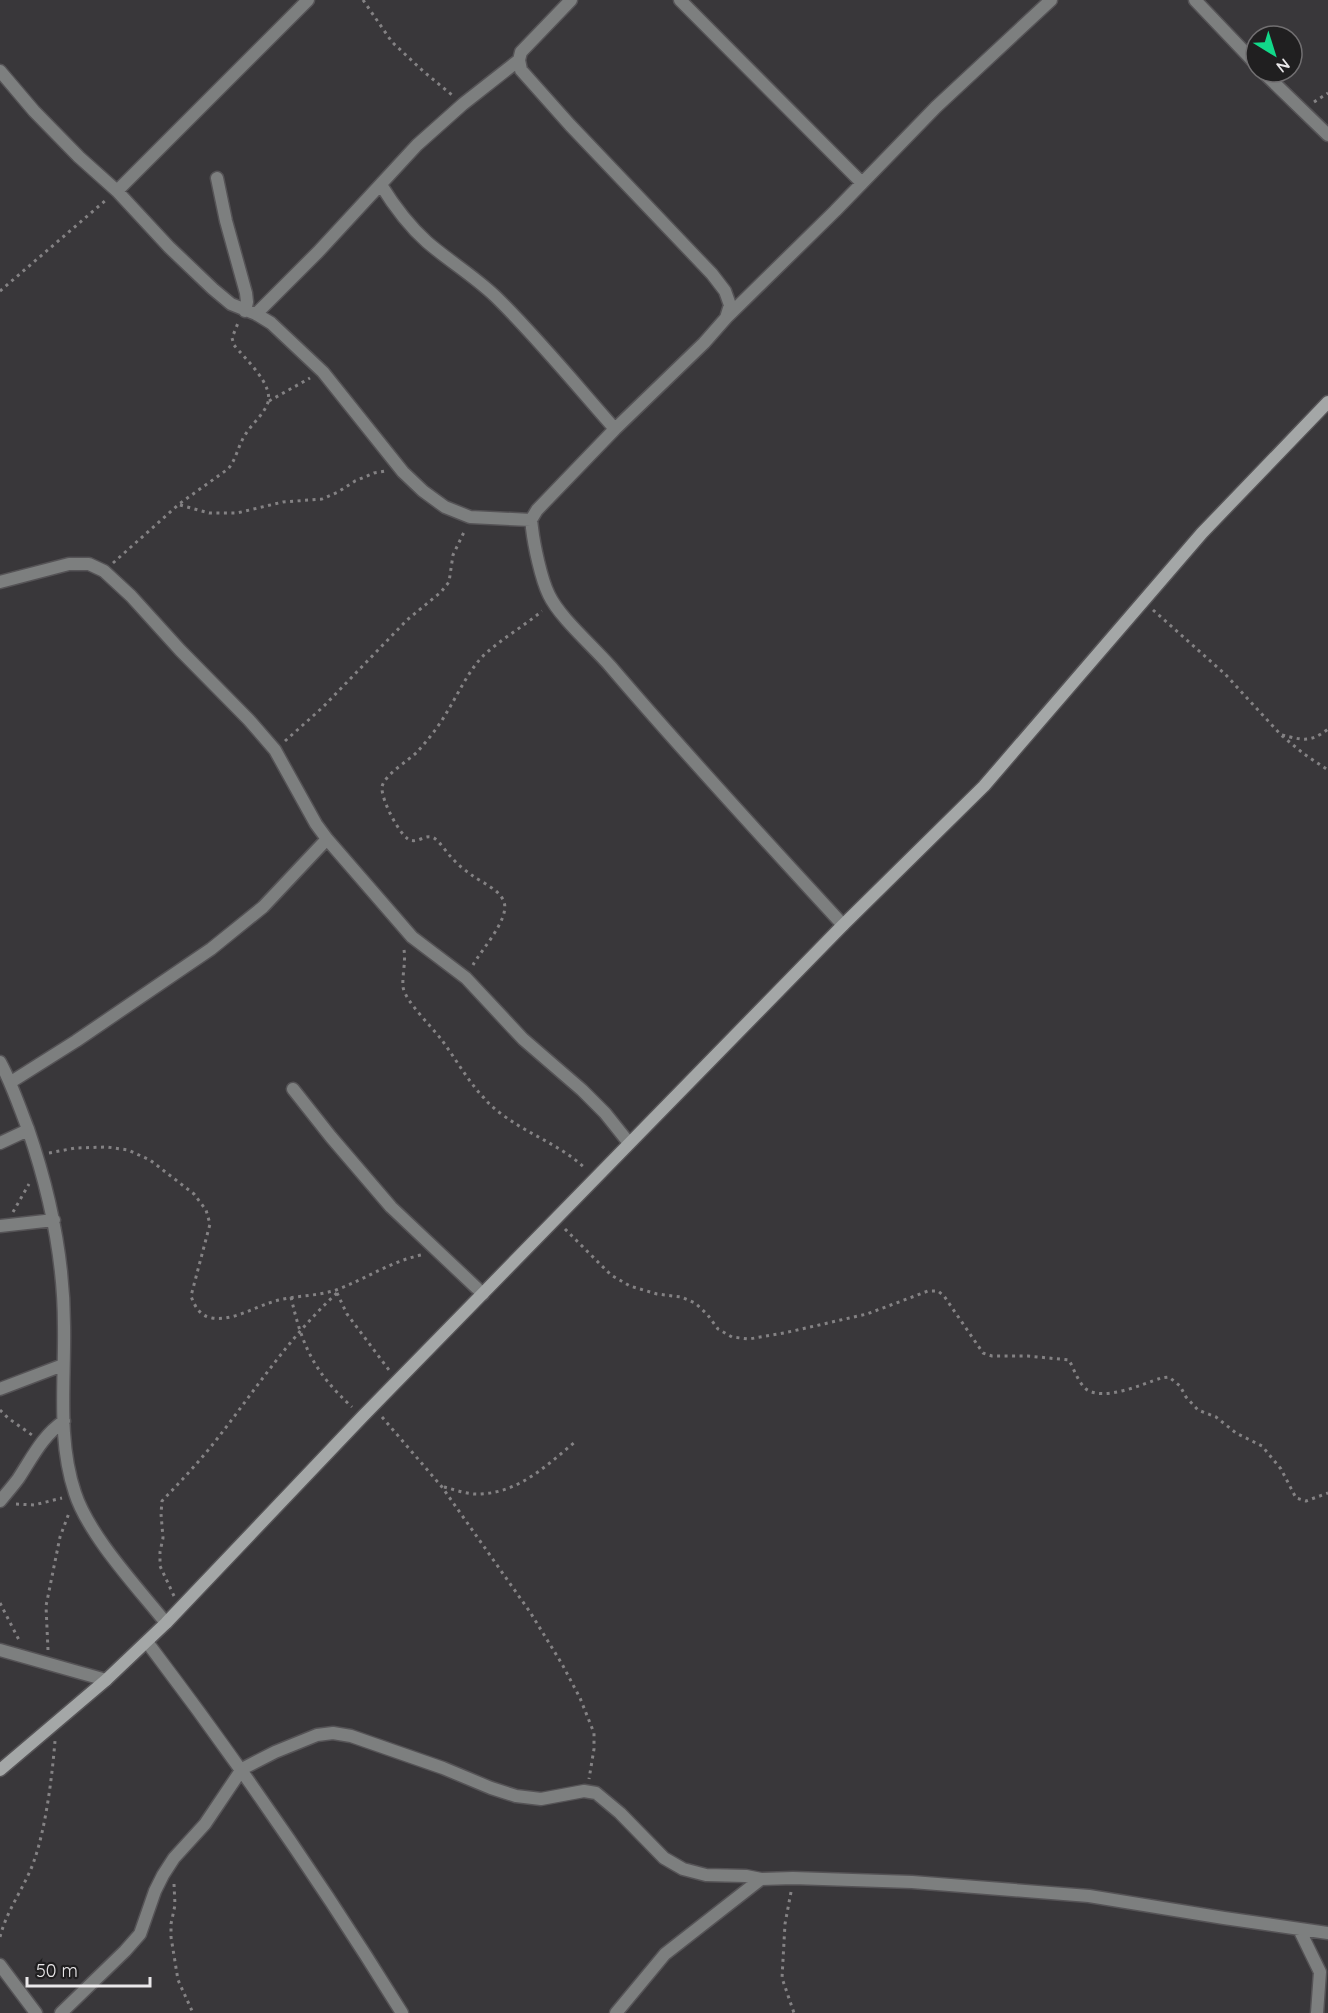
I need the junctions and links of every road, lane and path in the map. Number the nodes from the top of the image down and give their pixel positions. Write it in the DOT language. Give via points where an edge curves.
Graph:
graph roads {
  1 [pos="308,0"];
  2 [pos="363,0"];
  3 [pos="571,0"];
  4 [pos="680,0"];
  5 [pos="1051,0"];
  6 [pos="1194,0"];
  7 [pos="1244,52"];
  8 [pos="519,60"];
  9 [pos="0,71"];
  10 [pos="1275,84"];
  11 [pos="463,104"];
  12 [pos="1328,135"];
  13 [pos="217,178"];
  14 [pos="862,183"];
  15 [pos="381,185"];
  16 [pos="117,190"];
  17 [pos="0,291"];
  18 [pos="250,312"];
  19 [pos="726,318"];
  20 [pos="323,372"];
  21 [pos="269,402"];
  22 [pos="1328,402"];
  23 [pos="615,429"];
  24 [pos="403,472"];
  25 [pos="179,504"];
  26 [pos="470,517"];
  27 [pos="531,520"];
  28 [pos="104,571"];
  29 [pos="0,582"];
  30 [pos="1143,601"];
  31 [pos="553,602"];
  32 [pos="1328,729"];
  33 [pos="1281,735"];
  34 [pos="274,750"];
  35 [pos="1328,770"];
  36 [pos="327,839"];
  37 [pos="400,925"];
  38 [pos="843,925"];
  39 [pos="466,978"];
  40 [pos="0,1062"];
  41 [pos="11,1082"];
  42 [pos="293,1089"];
  43 [pos="28,1130"];
  44 [pos="0,1143"];
  45 [pos="629,1143"];
  46 [pos="38,1161"];
  47 [pos="595,1178"];
  48 [pos="556,1219"];
  49 [pos="54,1220"];
  50 [pos="3,1225"];
  51 [pos="438,1252"];
  52 [pos="336,1292"];
  53 [pos="483,1294"];
  54 [pos="291,1296"];
  55 [pos="299,1332"];
  56 [pos="63,1365"];
  57 [pos="398,1380"];
  58 [pos="0,1389"];
  59 [pos="373,1406"];
  60 [pos="0,1410"];
  61 [pos="363,1416"];
  62 [pos="64,1421"];
  63 [pos="42,1440"];
  64 [pos="575,1442"];
  65 [pos="442,1487"];
  66 [pos="1328,1493"];
  67 [pos="76,1496"];
  68 [pos="4,1502"];
  69 [pos="0,1604"];
  70 [pos="180,1608"];
  71 [pos="166,1623"];
  72 [pos="147,1642"];
  73 [pos="0,1650"];
  74 [pos="26,1658"];
  75 [pos="50,1664"];
  76 [pos="106,1680"];
  77 [pos="57,1722"];
  78 [pos="242,1769"];
  79 [pos="0,1770"];
  80 [pos="584,1791"];
  81 [pos="174,1858"];
  82 [pos="794,1878"];
  83 [pos="760,1879"];
  84 [pos="1299,1929"];
  85 [pos="1328,1932"];
  86 [pos="0,1937"];
  87 [pos="0,1965"];
  88 [pos="36,2013"];
  89 [pos="61,2013"];
  90 [pos="193,2013"];
  91 [pos="402,2013"];
  92 [pos="616,2013"];
  93 [pos="794,2013"];
  94 [pos="1317,2013"];
  1 -- 16 [label="street"];
  2 -- 11 [label="path" via="392,42"];
  3 -- 8 [label="street" via="526,45"];
  4 -- 14 [label="street"];
  5 -- 14 [label="street" via="943,100"];
  6 -- 7 [label="street"];
  8 -- 11 [label="street"];
  8 -- 19 [label="street" via="526,77 712,274 730,305"];
  9 -- 16 [label="street" via="79,157"];
  10 -- 12 [label="street"];
  11 -- 15 [label="street" via="417,145"];
  13 -- 18 [label="street"];
  14 -- 19 [label="street"];
  15 -- 18 [label="street" via="318,252"];
  15 -- 23 [label="street" via="412,228 495,297"];
  16 -- 17 [label="path"];
  16 -- 18 [label="street" via="169,248 213,289 231,304"];
  18 -- 20 [label="street" via="279,330"];
  18 -- 21 [label="path" via="234,329 232,338 264,383"];
  19 -- 23 [label="street"];
  20 -- 21 [label="path"];
  20 -- 24 [label="street"];
  21 -- 25 [label="path" via="244,436 228,470"];
  22 -- 30 [label="street" via="1202,533"];
  23 -- 27 [label="street" via="543,502"];
  24 -- 25 [label="path" via="374,473 322,499 283,502 237,513 208,513"];
  24 -- 26 [label="street" via="445,507"];
  25 -- 28 [label="path"];
  26 -- 27 [label="street"];
  26 -- 34 [label="path" via="453,555 449,582 441,592 407,620 323,707"];
  27 -- 31 [label="street"];
  28 -- 29 [label="street" via="89,564 69,564"];
  28 -- 34 [label="street"];
  30 -- 33 [label="path" via="1225,674"];
  30 -- 38 [label="street" via="984,786"];
  31 -- 38 [label="street"];
  31 -- 39 [label="path" via="482,657 433,733 382,786 390,813 408,839 434,838 453,859 504,900 505,910 496,930"];
  32 -- 33 [label="path" via="1305,741"];
  33 -- 35 [label="path"];
  34 -- 36 [label="street"];
  36 -- 37 [label="street"];
  36 -- 41 [label="street" via="262,906 211,949"];
  37 -- 39 [label="street"];
  37 -- 47 [label="path" via="406,960 403,988 471,1084 516,1124 553,1144"];
  38 -- 45 [label="street"];
  39 -- 45 [label="street" via="523,1039 582,1089"];
  40 -- 41 [label="street"];
  41 -- 43 [label="street"];
  42 -- 51 [label="street" via="363,1175"];
  43 -- 44 [label="street"];
  43 -- 46 [label="street"];
  45 -- 47 [label="street"];
  46 -- 49 [label="street"];
  46 -- 50 [label="path"];
  46 -- 54 [label="path" via="96,1147 128,1150 150,1160 194,1194 206,1210 210,1224 191,1296 201,1314 224,1318"];
  47 -- 48 [label="street"];
  48 -- 53 [label="street"];
  48 -- 66 [label="path" via="611,1275 630,1286 695,1303 718,1329 732,1337 784,1334 867,1314 921,1293 938,1291 983,1353 1069,1360 1081,1383 1096,1393 1106,1394 1169,1377 1198,1410 1263,1446 1296,1498 1306,1500"];
  49 -- 50 [label="street"];
  49 -- 56 [label="street" via="63,1281"];
  51 -- 52 [label="path" via="387,1265"];
  51 -- 53 [label="street"];
  52 -- 54 [label="path"];
  52 -- 55 [label="path"];
  52 -- 57 [label="path" via="347,1314"];
  53 -- 57 [label="street"];
  54 -- 55 [label="path"];
  55 -- 61 [label="path" via="324,1377"];
  55 -- 70 [label="path" via="215,1442 162,1501 160,1566"];
  56 -- 58 [label="street"];
  56 -- 62 [label="street"];
  57 -- 59 [label="street"];
  59 -- 61 [label="street"];
  59 -- 65 [label="path"];
  60 -- 63 [label="path"];
  61 -- 70 [label="street"];
  62 -- 63 [label="street"];
  62 -- 67 [label="street"];
  63 -- 68 [label="street"];
  64 -- 65 [label="path" via="529,1479 507,1489 480,1495"];
  65 -- 80 [label="path" via="530,1612 580,1698 594,1733 592,1765"];
  67 -- 68 [label="path" via="34,1505"];
  67 -- 71 [label="street" via="102,1541"];
  67 -- 75 [label="path" via="62,1530 48,1593"];
  69 -- 74 [label="path"];
  70 -- 71 [label="street"];
  71 -- 72 [label="street"];
  72 -- 76 [label="street"];
  72 -- 78 [label="street"];
  73 -- 74 [label="street"];
  74 -- 75 [label="street"];
  75 -- 76 [label="street"];
  76 -- 77 [label="street"];
  77 -- 79 [label="street"];
  77 -- 86 [label="path" via="49,1793 34,1862"];
  78 -- 80 [label="street" via="317,1735 333,1733 351,1736 516,1796 541,1798"];
  78 -- 81 [label="street" via="205,1824"];
  78 -- 91 [label="street"];
  80 -- 83 [label="street" via="596,1793 608,1802 664,1858 683,1869"];
  81 -- 89 [label="street" via="155,1891 140,1934"];
  81 -- 90 [label="path" via="171,1937 178,1980"];
  82 -- 83 [label="street"];
  82 -- 84 [label="street" via="912,1882 1089,1896"];
  82 -- 93 [label="path" via="785,1924 782,1978"];
  83 -- 92 [label="street" via="665,1954"];
  84 -- 85 [label="street"];
  84 -- 94 [label="street" via="1320,1972"];
  87 -- 88 [label="street"];
}
